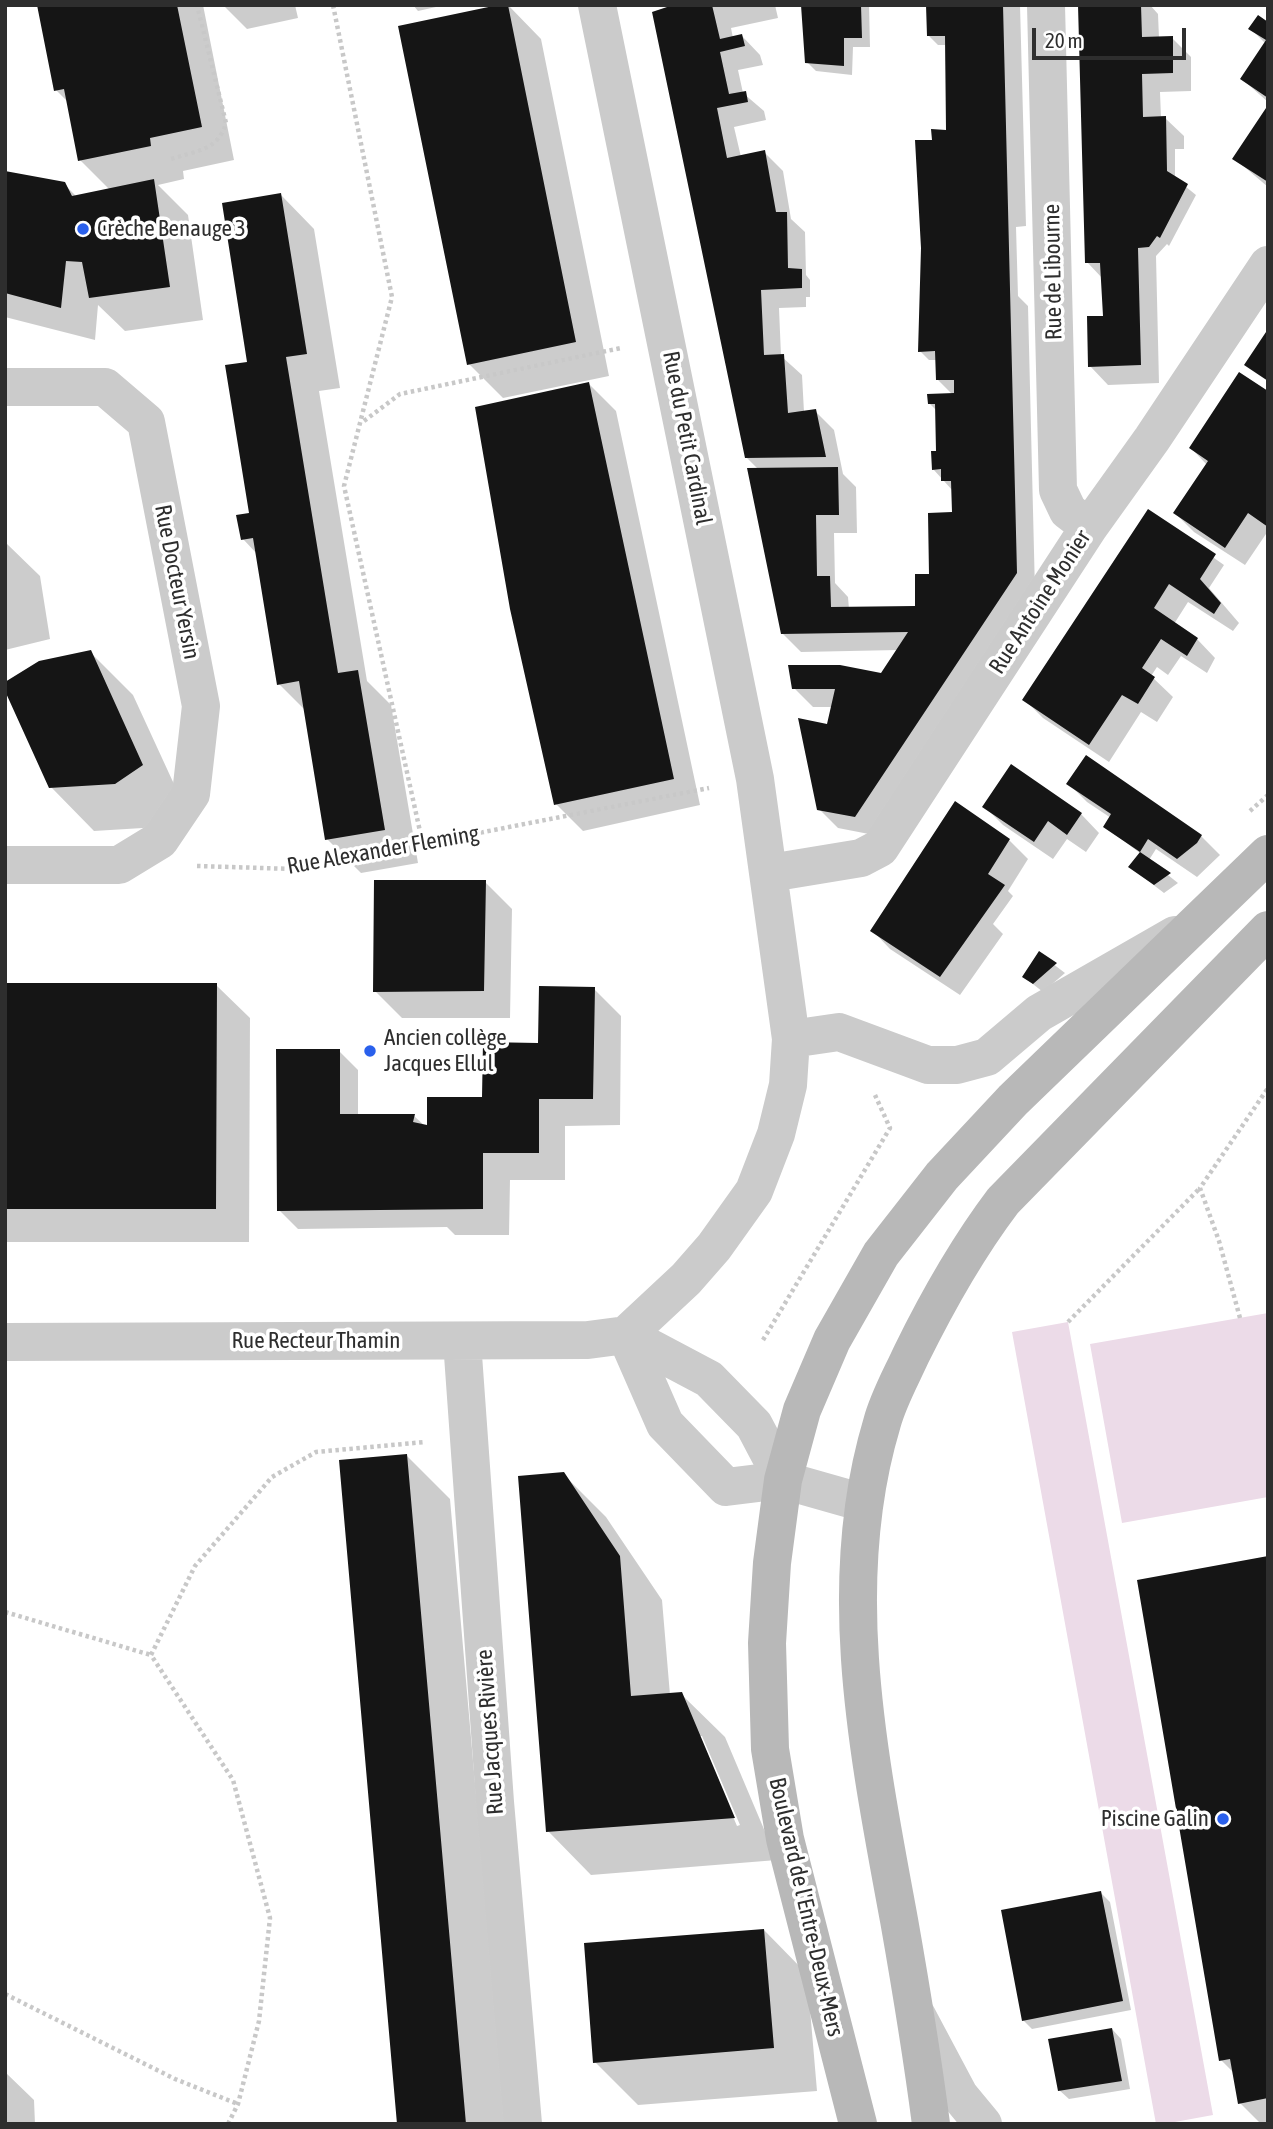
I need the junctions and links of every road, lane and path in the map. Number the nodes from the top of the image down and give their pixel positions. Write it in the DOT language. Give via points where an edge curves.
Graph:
graph roads {
  1 [pos="197,5"];
  2 [pos="333,5"];
  3 [pos="597,5"];
  4 [pos="1046,5"];
  5 [pos="170,159"];
  6 [pos="1268,265"];
  7 [pos="667,339"];
  8 [pos="5,387"];
  9 [pos="362,423"];
  10 [pos="1088,527"];
  11 [pos="755,779"];
  12 [pos="423,845"];
  13 [pos="1268,854"];
  14 [pos="119,865"];
  15 [pos="5,866"];
  16 [pos="770,873"];
  17 [pos="1193,925"];
  18 [pos="1268,930"];
  19 [pos="791,1038"];
  20 [pos="872,1045"];
  21 [pos="1268,1088"];
  22 [pos="1200,1188"];
  23 [pos="1240,1318"];
  24 [pos="1068,1322"];
  25 [pos="626,1335"];
  26 [pos="762,1340"];
  27 [pos="462,1341"];
  28 [pos="5,1342"];
  29 [pos="468,1438"];
  30 [pos="783,1480"];
  31 [pos="864,1503"];
  32 [pos="5,1612"];
  33 [pos="151,1655"];
  34 [pos="5,1994"];
  35 [pos="916,2015"];
  36 [pos="238,2104"];
  37 [pos="228,2124"];
  38 [pos="523,2124"];
  39 [pos="858,2124"];
  40 [pos="931,2124"];
  41 [pos="983,2124"];
  1 -- 5 [label="path" via="226,123 222,138 210,148"];
  2 -- 9 [label="path" via="393,297"];
  3 -- 7 [label="street, Rue du Petit Cardinal"];
  4 -- 10 [label="street, Rue de Libourne" via="1058,490 1068,511"];
  6 -- 10 [label="street, Rue Antoine Monier"];
  7 -- 9 [label="path" via="400,394"];
  7 -- 11 [label="street, Rue du Petit Cardinal"];
  8 -- 14 [label="street, Rue Docteur Yersin" via="105,387 146,422 201,706 191,794 160,840"];
  9 -- 12 [label="path" via="344,486"];
  10 -- 16 [label="street, Rue Antoine Monier" via="880,848 860,858"];
  11 -- 12 [label="path, Rue Alexander Fleming"];
  11 -- 16 [label="street, Rue du Petit Cardinal"];
  12 -- 14 [label="path, Rue Alexander Fleming" via="294,869"];
  13 -- 17 [label="main road, Boulevard de l'Entre-Deux-Mers"];
  14 -- 15 [label="street"];
  16 -- 19 [label="street, Rue du Petit Cardinal"];
  17 -- 20 [label="street" via="1039,1013 987,1056 957,1065 928,1065"];
  17 -- 30 [label="main road, Boulevard de l'Entre-Deux-Mers" via="1013,1100 942,1176 881,1254 815,1374"];
  18 -- 31 [label="main road" via="1003,1201 967,1249 937,1301 882,1422"];
  19 -- 20 [label="street" via="839,1032"];
  19 -- 25 [label="street, Rue du Petit Cardinal" via="788,1085 754,1191 714,1247"];
  20 -- 26 [label="path" via="863,1067 890,1128"];
  21 -- 22 [label="path"];
  22 -- 23 [label="path"];
  22 -- 24 [label="path"];
  25 -- 27 [label="street, Rue Recteur Thamin" via="588,1340"];
  25 -- 30 [label="street" via="709,1379 754,1424"];
  25 -- 30 [label="street" via="665,1424 726,1487"];
  27 -- 28 [label="street, Rue Recteur Thamin"];
  27 -- 29 [label="street, Rue Jacques Rivière"];
  29 -- 33 [label="path" via="316,1452 272,1477 195,1566"];
  29 -- 38 [label="street, Rue Jacques Rivière"];
  30 -- 31 [label="street"];
  30 -- 39 [label="main road, Boulevard de l'Entre-Deux-Mers" via="767,1643 770,1749 785,1839"];
  31 -- 35 [label="main road" via="857,1628 878,1803"];
  32 -- 33 [label="path"];
  33 -- 36 [label="path" via="233,1780 270,1918 259,2021"];
  34 -- 36 [label="path" via="175,2080"];
  35 -- 40 [label="main road"];
  35 -- 41 [label="street" via="959,2095"];
  36 -- 37 [label="path"];
}
